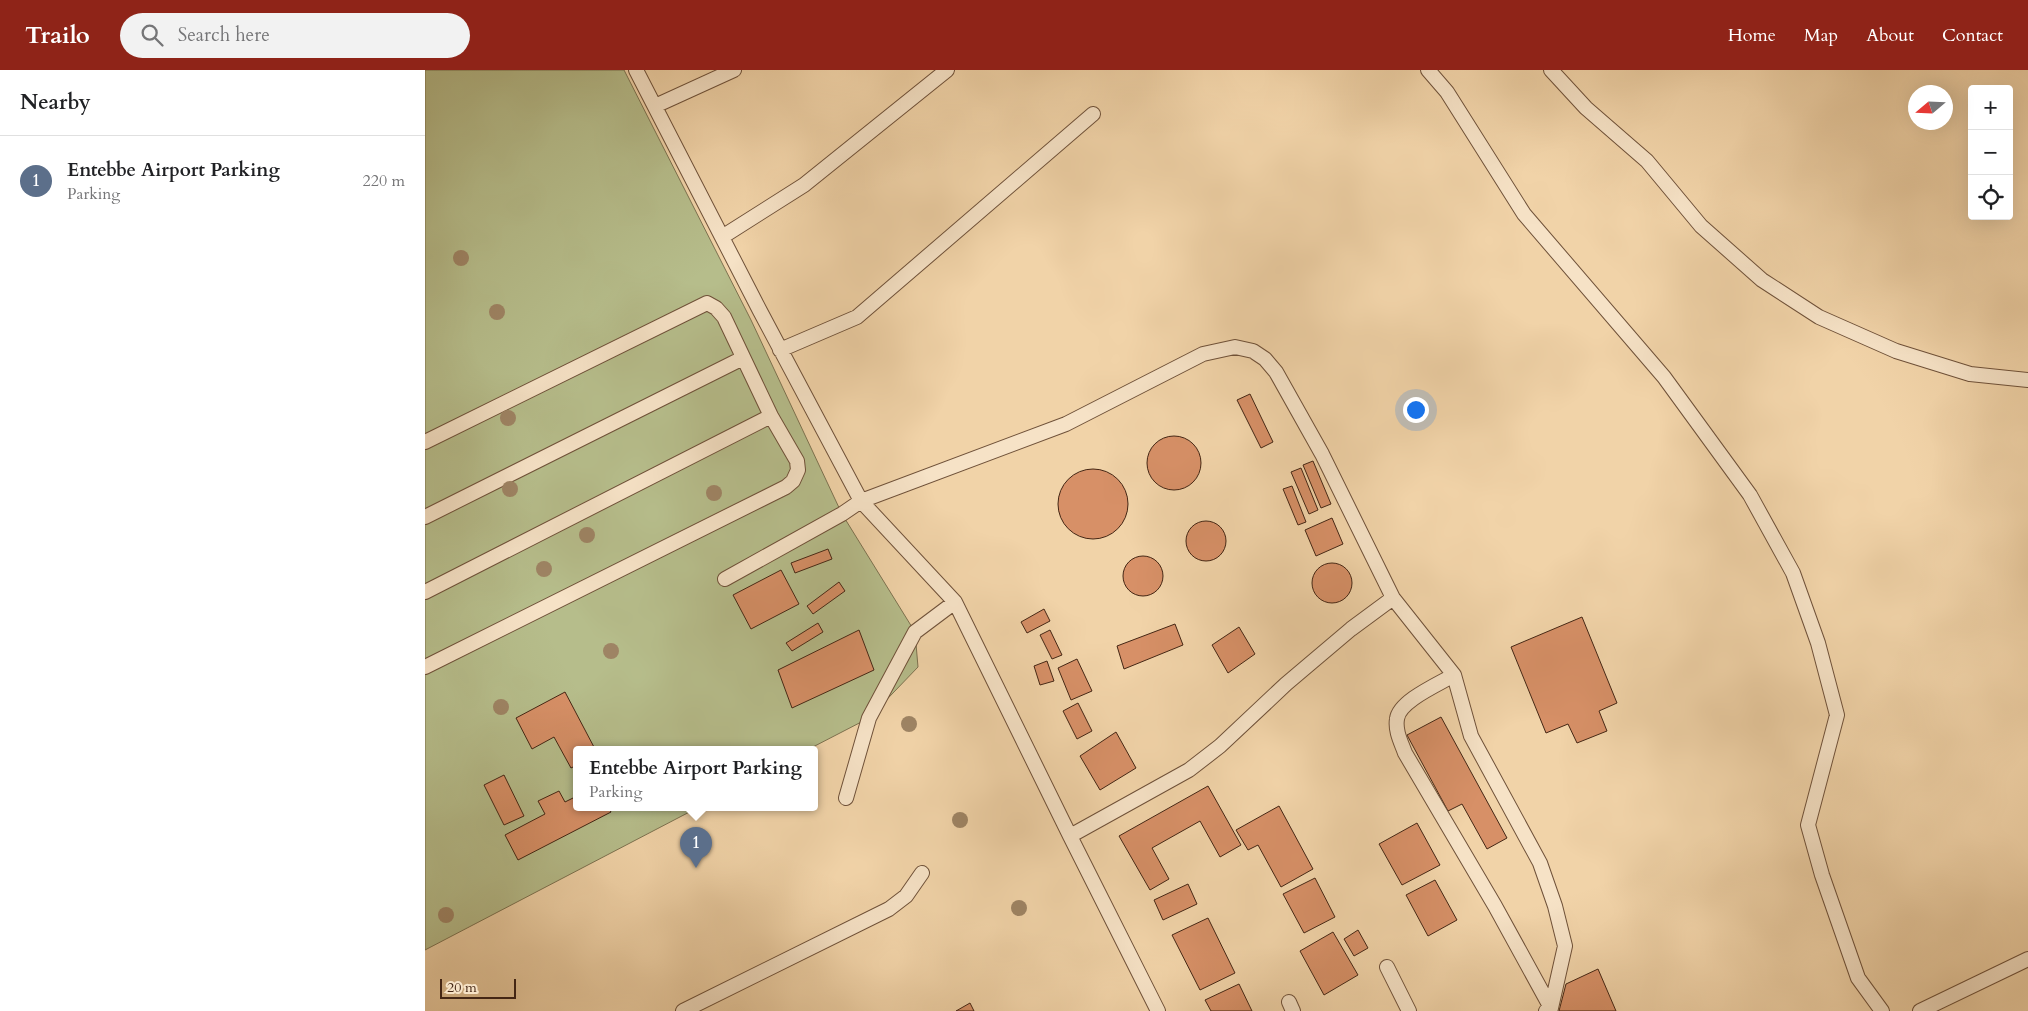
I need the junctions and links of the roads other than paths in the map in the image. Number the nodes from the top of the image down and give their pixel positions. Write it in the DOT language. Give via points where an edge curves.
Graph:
graph roads {
  1 [pos="636,70"];
  2 [pos="734,70"];
  3 [pos="947,70"];
  4 [pos="1428,70"];
  5 [pos="1551,70"];
  6 [pos="655,106"];
  7 [pos="1093,114"];
  8 [pos="722,237"];
  9 [pos="780,350"];
  10 [pos="743,358"];
  11 [pos="2028,380"];
  12 [pos="771,416"];
  13 [pos="425,442"];
  14 [pos="861,501"];
  15 [pos="425,516"];
  16 [pos="725,579"];
  17 [pos="425,592"];
  18 [pos="1393,598"];
  19 [pos="955,602"];
  20 [pos="425,667"];
  21 [pos="1454,675"];
  22 [pos="846,798"];
  23 [pos="1070,836"];
  24 [pos="922,873"];
  25 [pos="2028,959"];
  26 [pos="1387,967"];
  27 [pos="1549,1009"];
  28 [pos="683,1011"];
  29 [pos="1158,1011"];
  30 [pos="1409,1011"];
  31 [pos="1882,1011"];
  32 [pos="1921,1011"];
  1 -- 6 [label="lane"];
  2 -- 6 [label="lane"];
  3 -- 8 [label="lane" via="804,184"];
  4 -- 31 [label="lane" via="1447,92 1524,214 1664,377 1750,495 1793,573 1818,643 1837,715 1808,825 1858,978"];
  5 -- 11 [label="lane" via="1586,108 1647,161 1701,226 1762,280 1819,317 1896,351 1970,374"];
  6 -- 8 [label="lane"];
  7 -- 9 [label="lane" via="857,317"];
  8 -- 9 [label="lane"];
  9 -- 14 [label="lane"];
  10 -- 12 [label="lane"];
  10 -- 13 [label="lane" via="724,317 707,303"];
  10 -- 15 [label="lane"];
  12 -- 17 [label="lane"];
  12 -- 20 [label="lane" via="799,470 786,487"];
  14 -- 16 [label="lane"];
  14 -- 18 [label="lane" via="1066,424 1203,354 1235,347 1253,351 1276,372 1322,454"];
  14 -- 19 [label="lane"];
  18 -- 21 [label="lane"];
  18 -- 23 [label="lane" via="1343,635 1189,770"];
  19 -- 22 [label="lane" via="915,632 869,718"];
  19 -- 23 [label="lane"];
  21 -- 27 [label="lane" via="1471,736 1540,863 1555,906 1565,946"];
  21 -- 27 [label="lane" via="1401,708 1397,716 1398,735 1405,753 1495,906"];
  23 -- 29 [label="lane"];
  24 -- 28 [label="lane" via="906,896 889,909"];
  25 -- 32 [label="lane"];
  26 -- 30 [label="lane"];
}
